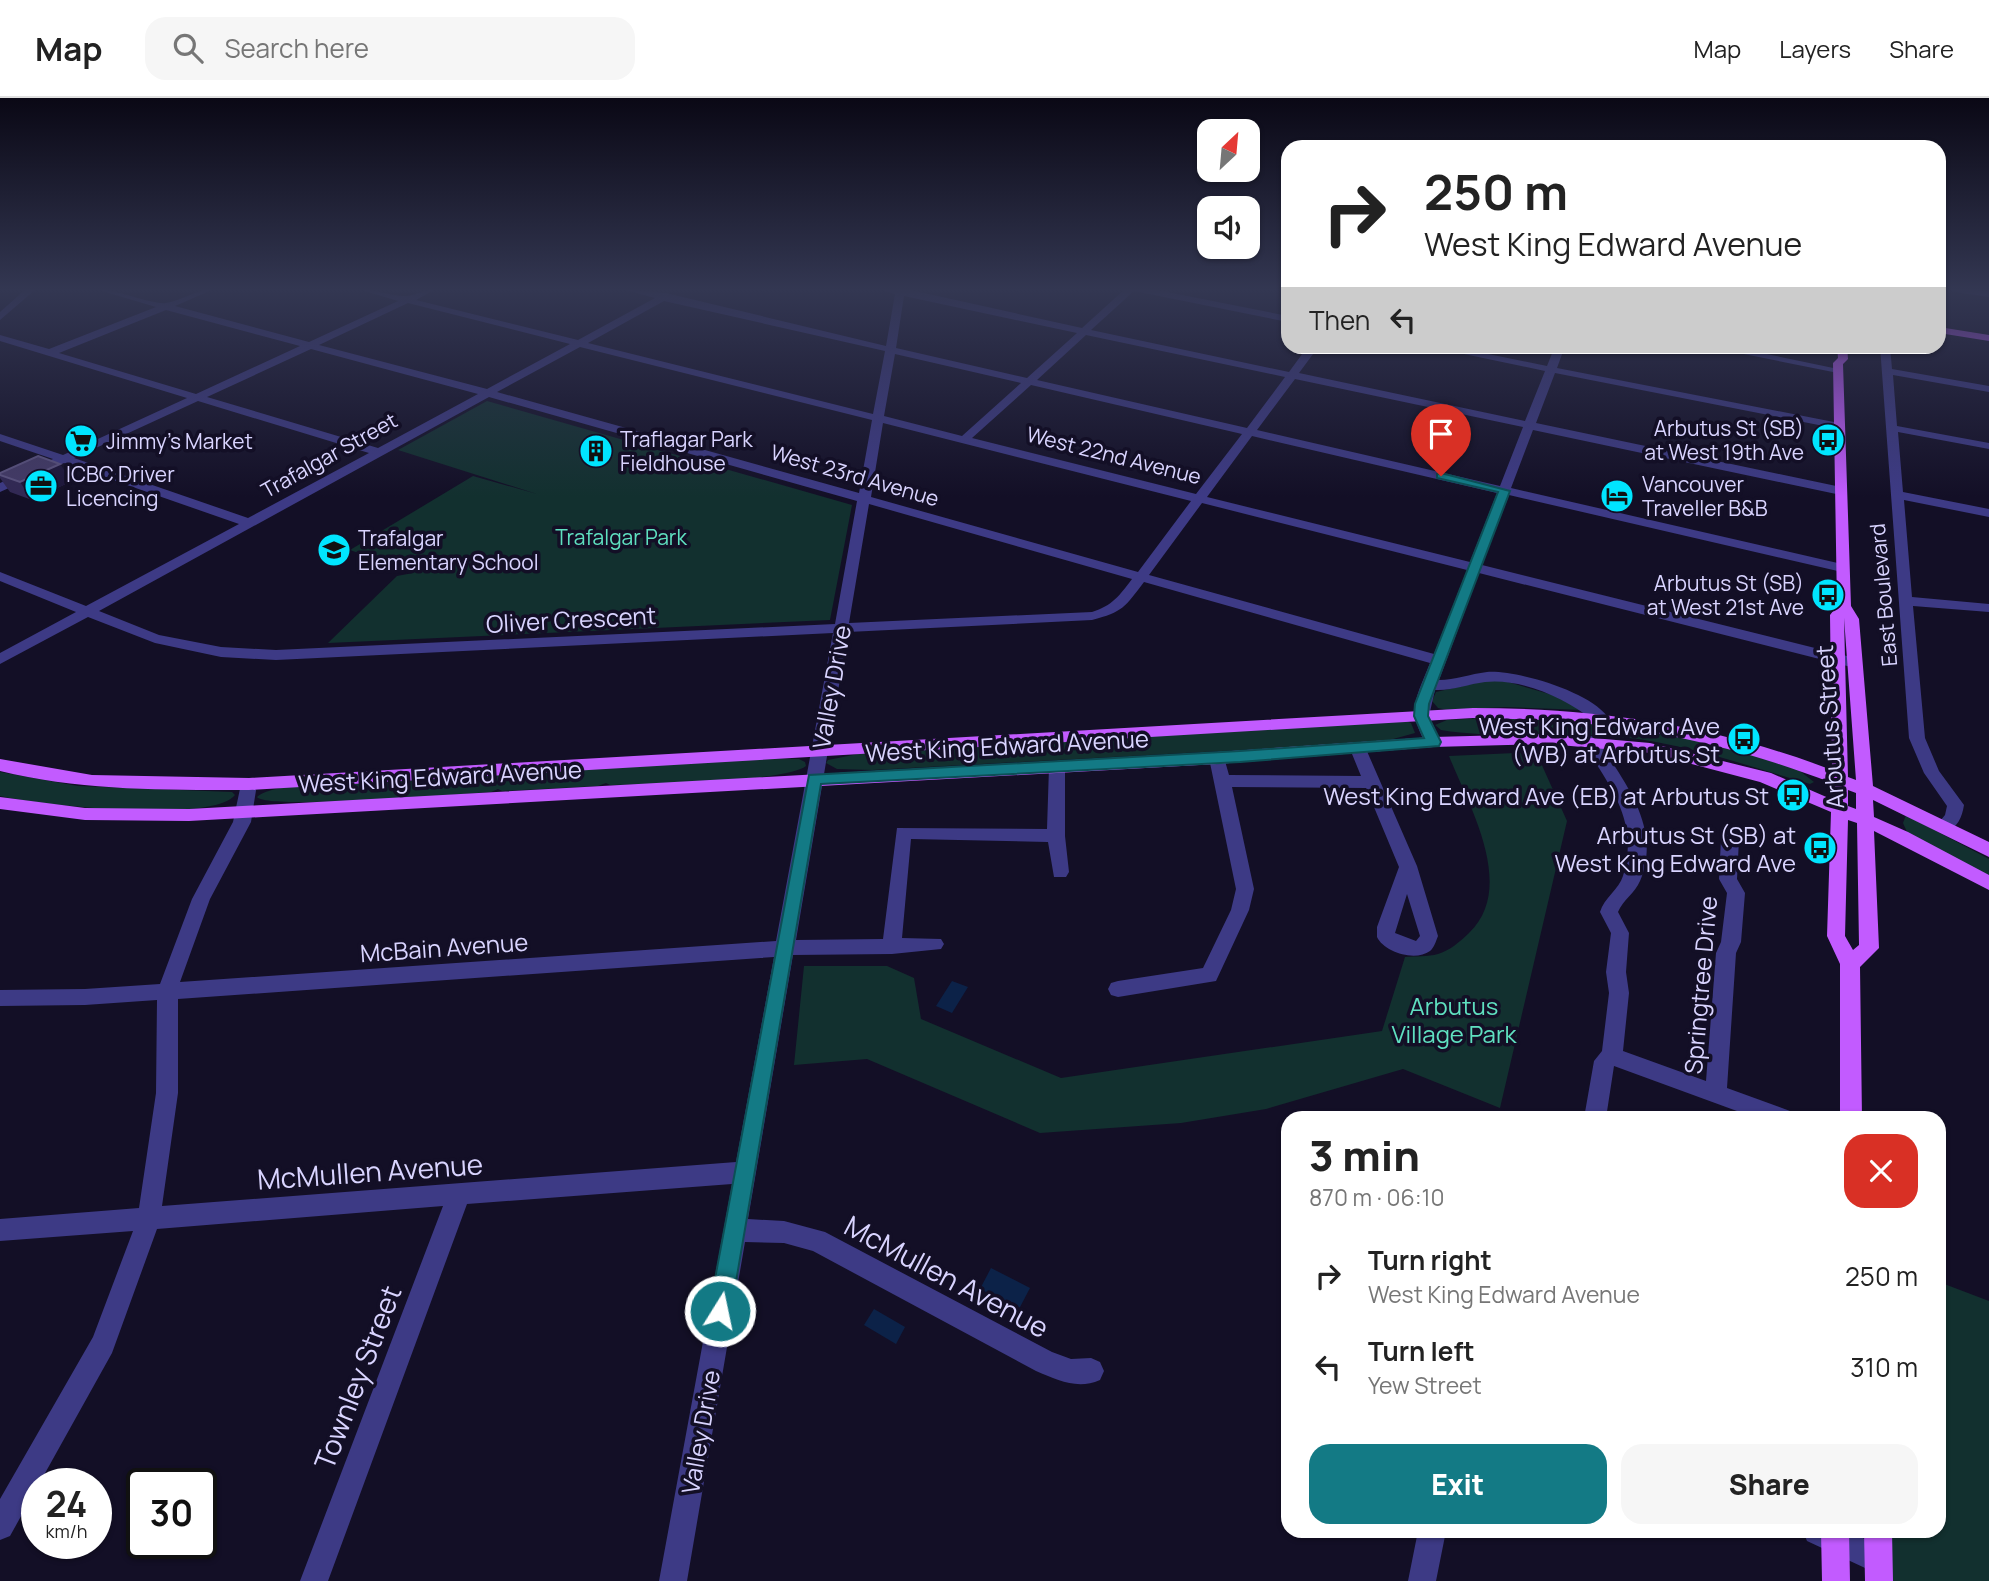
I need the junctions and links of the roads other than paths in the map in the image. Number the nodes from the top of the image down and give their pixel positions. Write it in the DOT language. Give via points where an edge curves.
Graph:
graph roads {
  1 [pos="66,358"];
  2 [pos="282,358"];
  3 [pos="358,358"];
  4 [pos="550,358"];
  5 [pos="644,358"];
  6 [pos="890,358"];
  7 [pos="927,358"];
  8 [pos="1056,358"];
  9 [pos="1208,358"];
  10 [pos="1305,358"];
  11 [pos="1493,358"];
  12 [pos="1556,358"];
  13 [pos="1788,358"];
  14 [pos="1833,358"];
  15 [pos="1843,358"];
  16 [pos="1886,358"];
  17 [pos="1838,366"];
  18 [pos="1552,370"];
  19 [pos="1887,371"];
  20 [pos="1292,376"];
  21 [pos="1030,382"];
  22 [pos="1989,389"];
  23 [pos="486,393"];
  24 [pos="196,398"];
  25 [pos="879,418"];
  26 [pos="1530,425"];
  27 [pos="1839,426"];
  28 [pos="1892,428"];
  29 [pos="1250,432"];
  30 [pos="0,437"];
  31 [pos="965,439"];
  32 [pos="1989,446"];
  33 [pos="378,452"];
  34 [pos="64,459"];
  35 [pos="0,488"];
  36 [pos="1505,491"];
  37 [pos="1841,491"];
  38 [pos="1898,495"];
  39 [pos="1200,498"];
  40 [pos="865,499"];
  41 [pos="1989,513"];
  42 [pos="249,523"];
  43 [pos="1474,568"];
  44 [pos="1842,568"];
  45 [pos="0,576"];
  46 [pos="1142,577"];
  47 [pos="1907,601"];
  48 [pos="1844,606"];
  49 [pos="1989,608"];
  50 [pos="87,612"];
  51 [pos="842,628"];
  52 [pos="0,659"];
  53 [pos="1837,659"];
  54 [pos="1437,660"];
  55 [pos="1855,663"];
  56 [pos="1429,684"];
  57 [pos="1421,716"];
  58 [pos="1600,716"];
  59 [pos="1590,741"];
  60 [pos="1433,742"];
  61 [pos="1358,749"];
  62 [pos="820,750"];
  63 [pos="1217,758"];
  64 [pos="0,765"];
  65 [pos="1057,767"];
  66 [pos="814,779"];
  67 [pos="1840,779"];
  68 [pos="1223,781"];
  69 [pos="1373,782"];
  70 [pos="249,784"];
  71 [pos="1864,789"];
  72 [pos="0,803"];
  73 [pos="1839,807"];
  74 [pos="244,812"];
  75 [pos="1865,818"];
  76 [pos="1945,826"];
  77 [pos="1056,836"];
  78 [pos="1730,839"];
  79 [pos="1989,850"];
  80 [pos="1408,866"];
  81 [pos="1060,872"];
  82 [pos="1989,883"];
  83 [pos="934,944"];
  84 [pos="892,946"];
  85 [pos="786,948"];
  86 [pos="1850,964"];
  87 [pos="1118,989"];
  88 [pos="169,990"];
  89 [pos="0,998"];
  90 [pos="1612,1056"];
  91 [pos="1716,1094"];
  92 [pos="1596,1111"];
  93 [pos="1763,1111"];
  94 [pos="1851,1111"];
  95 [pos="745,1172"];
  96 [pos="459,1195"];
  97 [pos="149,1218"];
  98 [pos="0,1230"];
  99 [pos="734,1230"];
  100 [pos="1091,1371"];
  101 [pos="0,1526"];
  102 [pos="1431,1538"];
  103 [pos="1830,1538"];
  104 [pos="1835,1538"];
  105 [pos="1878,1538"];
  106 [pos="1879,1570"];
  107 [pos="314,1581"];
  108 [pos="673,1581"];
  109 [pos="1422,1581"];
  110 [pos="1836,1581"];
  1 -- 24 [label="street"];
  2 -- 24 [label="street"];
  3 -- 23 [label="street, West 23rd Avenue"];
  4 -- 23 [label="street, Trafalgar Street"];
  5 -- 25 [label="street, West 22nd Avenue"];
  6 -- 25 [label="street, Valley Drive"];
  7 -- 21 [label="street"];
  8 -- 21 [label="street"];
  9 -- 20 [label="street"];
  10 -- 20 [label="street, Oliver Crescent"];
  11 -- 18 [label="street"];
  12 -- 18 [label="street"];
  13 -- 17 [label="street"];
  14 -- 17 [label="main road, Arbutus Street"];
  15 -- 17 [label="main road, Arbutus Street"];
  16 -- 19 [label="street, East Boulevard"];
  17 -- 27 [label="main road, Arbutus Street"];
  18 -- 26 [label="street"];
  18 -- 27 [label="street"];
  19 -- 22 [label="street"];
  19 -- 28 [label="street, East Boulevard"];
  20 -- 26 [label="street"];
  20 -- 29 [label="street, Oliver Crescent"];
  21 -- 29 [label="street"];
  21 -- 31 [label="street"];
  23 -- 33 [label="street, Trafalgar Street"];
  23 -- 40 [label="street, West 23rd Avenue"];
  24 -- 33 [label="street"];
  24 -- 34 [label="street"];
  25 -- 31 [label="street, West 22nd Avenue"];
  25 -- 40 [label="street, Valley Drive"];
  26 -- 36 [label="street"];
  26 -- 37 [label="street"];
  27 -- 37 [label="main road, Arbutus Street"];
  28 -- 32 [label="street"];
  28 -- 38 [label="street, East Boulevard"];
  29 -- 36 [label="street"];
  29 -- 39 [label="street, Oliver Crescent"];
  30 -- 34 [label="street"];
  31 -- 39 [label="street, West 22nd Avenue"];
  33 -- 42 [label="street, Trafalgar Street"];
  34 -- 35 [label="street"];
  34 -- 42 [label="street"];
  36 -- 43 [label="street"];
  36 -- 44 [label="street"];
  37 -- 44 [label="main road, Arbutus Street"];
  38 -- 41 [label="street"];
  38 -- 47 [label="street, East Boulevard"];
  39 -- 43 [label="street, West 22nd Avenue"];
  39 -- 46 [label="street, Oliver Crescent"];
  40 -- 46 [label="street, West 23rd Avenue"];
  40 -- 51 [label="street, Valley Drive"];
  42 -- 50 [label="street, Trafalgar Street"];
  43 -- 53 [label="street, West 22nd Avenue"];
  43 -- 54 [label="street"];
  44 -- 48 [label="main road, Arbutus Street"];
  45 -- 50 [label="street, Oliver Crescent"];
  46 -- 51 [label="street, Oliver Crescent" via="1117,608 1092,616"];
  46 -- 54 [label="street, West 23rd Avenue"];
  47 -- 49 [label="street"];
  47 -- 76 [label="street, East Boulevard" via="1917,738 1932,773 1956,805"];
  48 -- 53 [label="main road, Arbutus Street" via="1837,615"];
  48 -- 55 [label="main road, Arbutus Street" via="1852,619"];
  50 -- 51 [label="street, Oliver Crescent" via="155,639 276,655"];
  50 -- 52 [label="street, Trafalgar Street"];
  51 -- 62 [label="street, Valley Drive"];
  53 -- 55 [label="street, West 22nd Avenue"];
  53 -- 67 [label="main road, Arbutus Street"];
  54 -- 56 [label="street"];
  55 -- 71 [label="main road, Arbutus Street"];
  56 -- 57 [label="street"];
  56 -- 58 [label="street" via="1444,686 1498,677 1572,698"];
  57 -- 58 [label="main road, West King Edward Avenue" via="1510,712"];
  57 -- 60 [label="street"];
  57 -- 62 [label="main road, West King Edward Avenue"];
  58 -- 67 [label="main road, West King Edward Avenue" via="1730,741"];
  59 -- 60 [label="main road, West King Edward Avenue"];
  59 -- 73 [label="main road, West King Edward Avenue" via="1710,762"];
  59 -- 90 [label="street" via="1628,806 1636,835 1632,880 1609,912 1620,933"];
  60 -- 61 [label="main road, West King Edward Avenue"];
  61 -- 63 [label="main road, West King Edward Avenue"];
  61 -- 69 [label="street"];
  62 -- 66 [label="street, Valley Drive"];
  62 -- 70 [label="main road, West King Edward Avenue"];
  63 -- 65 [label="main road, West King Edward Avenue"];
  63 -- 68 [label="street"];
  64 -- 70 [label="main road, West King Edward Avenue" via="106,783"];
  65 -- 66 [label="main road, West King Edward Avenue"];
  65 -- 77 [label="street"];
  66 -- 74 [label="main road, West King Edward Avenue"];
  66 -- 85 [label="street, Valley Drive"];
  67 -- 71 [label="main road, West King Edward Avenue"];
  67 -- 73 [label="main road, Arbutus Street"];
  68 -- 69 [label="street"];
  68 -- 87 [label="street" via="1245,895 1209,975"];
  69 -- 80 [label="street"];
  70 -- 74 [label="street"];
  71 -- 75 [label="main road, Arbutus Street"];
  71 -- 76 [label="main road, West King Edward Avenue"];
  72 -- 74 [label="main road, West King Edward Avenue" via="110,815"];
  73 -- 75 [label="main road, West King Edward Avenue"];
  73 -- 86 [label="main road, Arbutus Street" via="1836,936"];
  74 -- 88 [label="street" via="201,899"];
  75 -- 82 [label="main road, West King Edward Avenue"];
  75 -- 86 [label="main road, Arbutus Street" via="1869,947"];
  76 -- 79 [label="main road, West King Edward Avenue"];
  77 -- 81 [label="street"];
  77 -- 84 [label="street" via="903,832"];
  78 -- 91 [label="street, Springtree Drive" via="1728,879 1736,893"];
  83 -- 84 [label="street, McBain Avenue"];
  84 -- 85 [label="street, McBain Avenue"];
  85 -- 88 [label="street, McBain Avenue"];
  85 -- 95 [label="street, Valley Drive"];
  86 -- 94 [label="main road, Arbutus Street"];
  88 -- 89 [label="street, McBain Avenue"];
  88 -- 97 [label="street" via="167,1093"];
  90 -- 91 [label="street"];
  90 -- 92 [label="street" via="1604,1061"];
  91 -- 93 [label="street"];
  95 -- 96 [label="street, McMullen Avenue"];
  95 -- 99 [label="street, Valley Drive"];
  96 -- 97 [label="street, McMullen Avenue"];
  96 -- 107 [label="street, Townley Street"];
  97 -- 98 [label="street, McMullen Avenue"];
  97 -- 101 [label="street" via="103,1344"];
  99 -- 100 [label="street, McMullen Avenue" via="784,1232 817,1240 1045,1362 1071,1372"];
  99 -- 108 [label="street, Valley Drive"];
  102 -- 109 [label="street"];
  103 -- 110 [label="main road"];
  104 -- 106 [label="street"];
  105 -- 106 [label="main road"];
}
